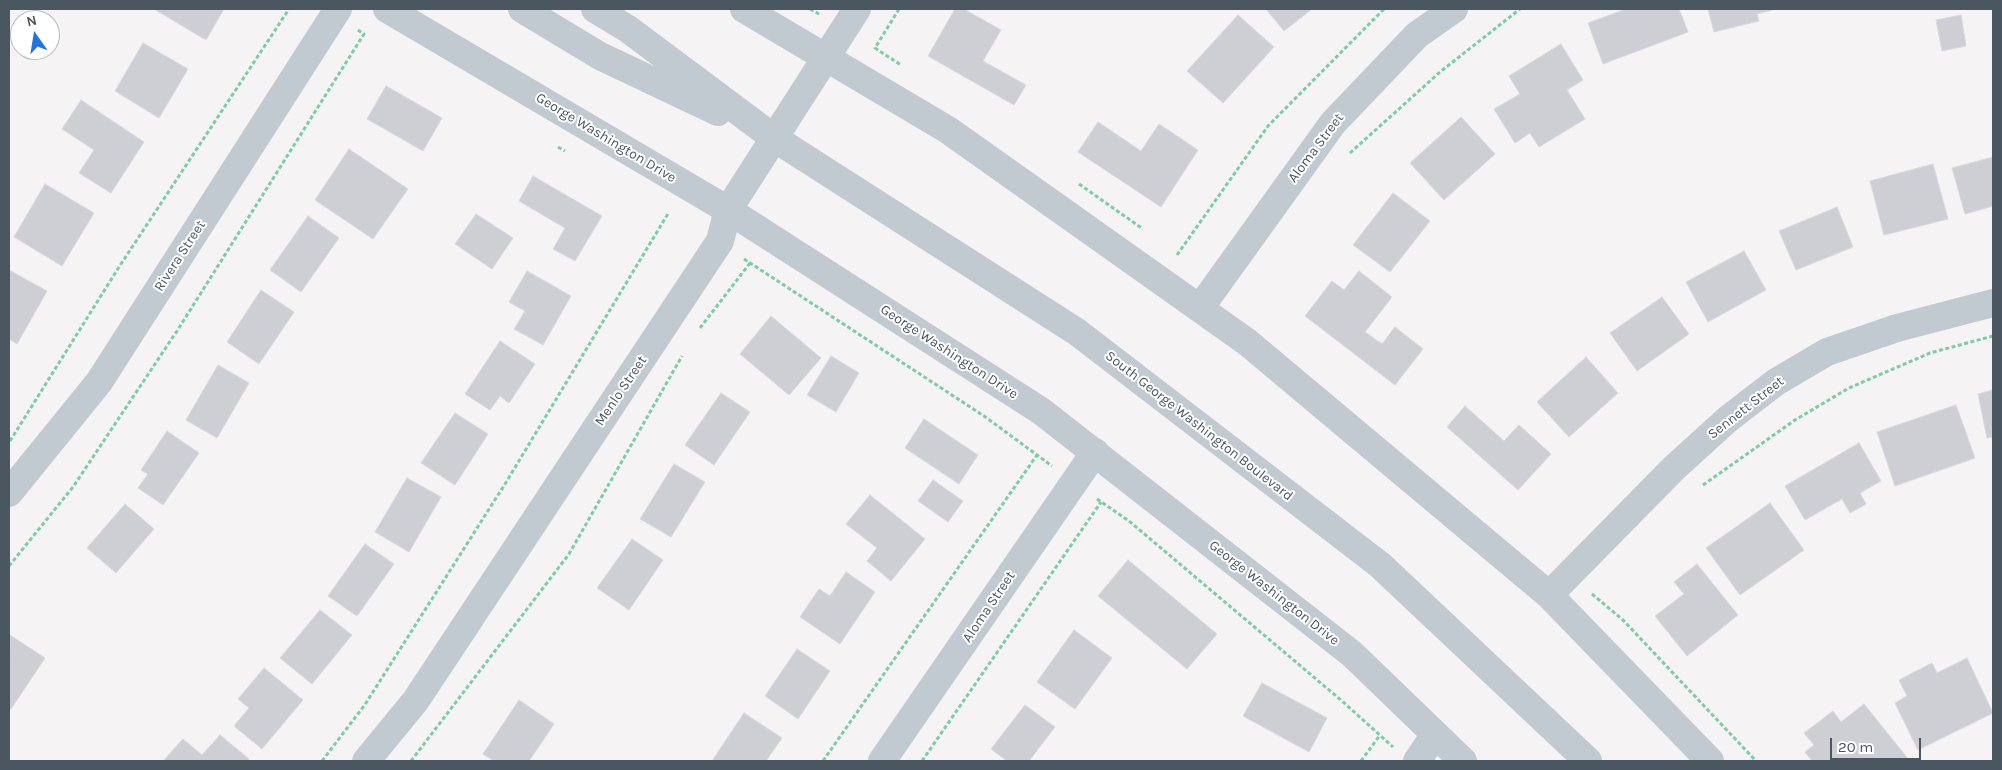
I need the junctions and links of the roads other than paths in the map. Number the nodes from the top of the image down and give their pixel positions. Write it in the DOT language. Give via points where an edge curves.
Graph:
graph roads {
  1 [pos="338,9"];
  2 [pos="387,9"];
  3 [pos="522,9"];
  4 [pos="596,9"];
  5 [pos="744,9"];
  6 [pos="856,9"];
  7 [pos="1454,9"];
  8 [pos="826,57"];
  9 [pos="774,138"];
  10 [pos="728,210"];
  11 [pos="1993,303"];
  12 [pos="1200,308"];
  13 [pos="1095,452"];
  14 [pos="9,493"];
  15 [pos="1549,594"];
  16 [pos="1435,734"];
  17 [pos="1405,755"];
  18 [pos="366,761"];
  19 [pos="882,761"];
  20 [pos="1463,761"];
  21 [pos="1588,761"];
  22 [pos="1710,761"];
  1 -- 14 [label="street, Rivera Street" via="99,382"];
  2 -- 10 [label="street, George Washington Drive"];
  3 -- 9 [label="street, South George Washington Boulevard" via="600,56"];
  4 -- 9 [label="street, South George Washington Boulevard" via="628,29"];
  5 -- 8 [label="street"];
  6 -- 8 [label="street, Menlo Street"];
  7 -- 12 [label="street, Aloma Street" via="1417,35 1333,123"];
  8 -- 9 [label="street, Menlo Street"];
  8 -- 12 [label="street" via="948,130"];
  9 -- 10 [label="street, Menlo Street"];
  9 -- 21 [label="street, South George Washington Boulevard" via="1077,332 1380,565"];
  10 -- 13 [label="street, George Washington Drive" via="1041,410"];
  10 -- 18 [label="street, Menlo Street" via="720,241 416,700"];
  11 -- 15 [label="street, Sennett Street" via="1897,328 1828,352 1776,382 1728,419 1674,468"];
  12 -- 15 [label="street" via="1247,342"];
  13 -- 16 [label="street, George Washington Drive" via="1352,654"];
  13 -- 19 [label="street, Aloma Street"];
  15 -- 22 [label="street"];
  16 -- 17 [label="street"];
  16 -- 20 [label="street, George Washington Drive"];
}
